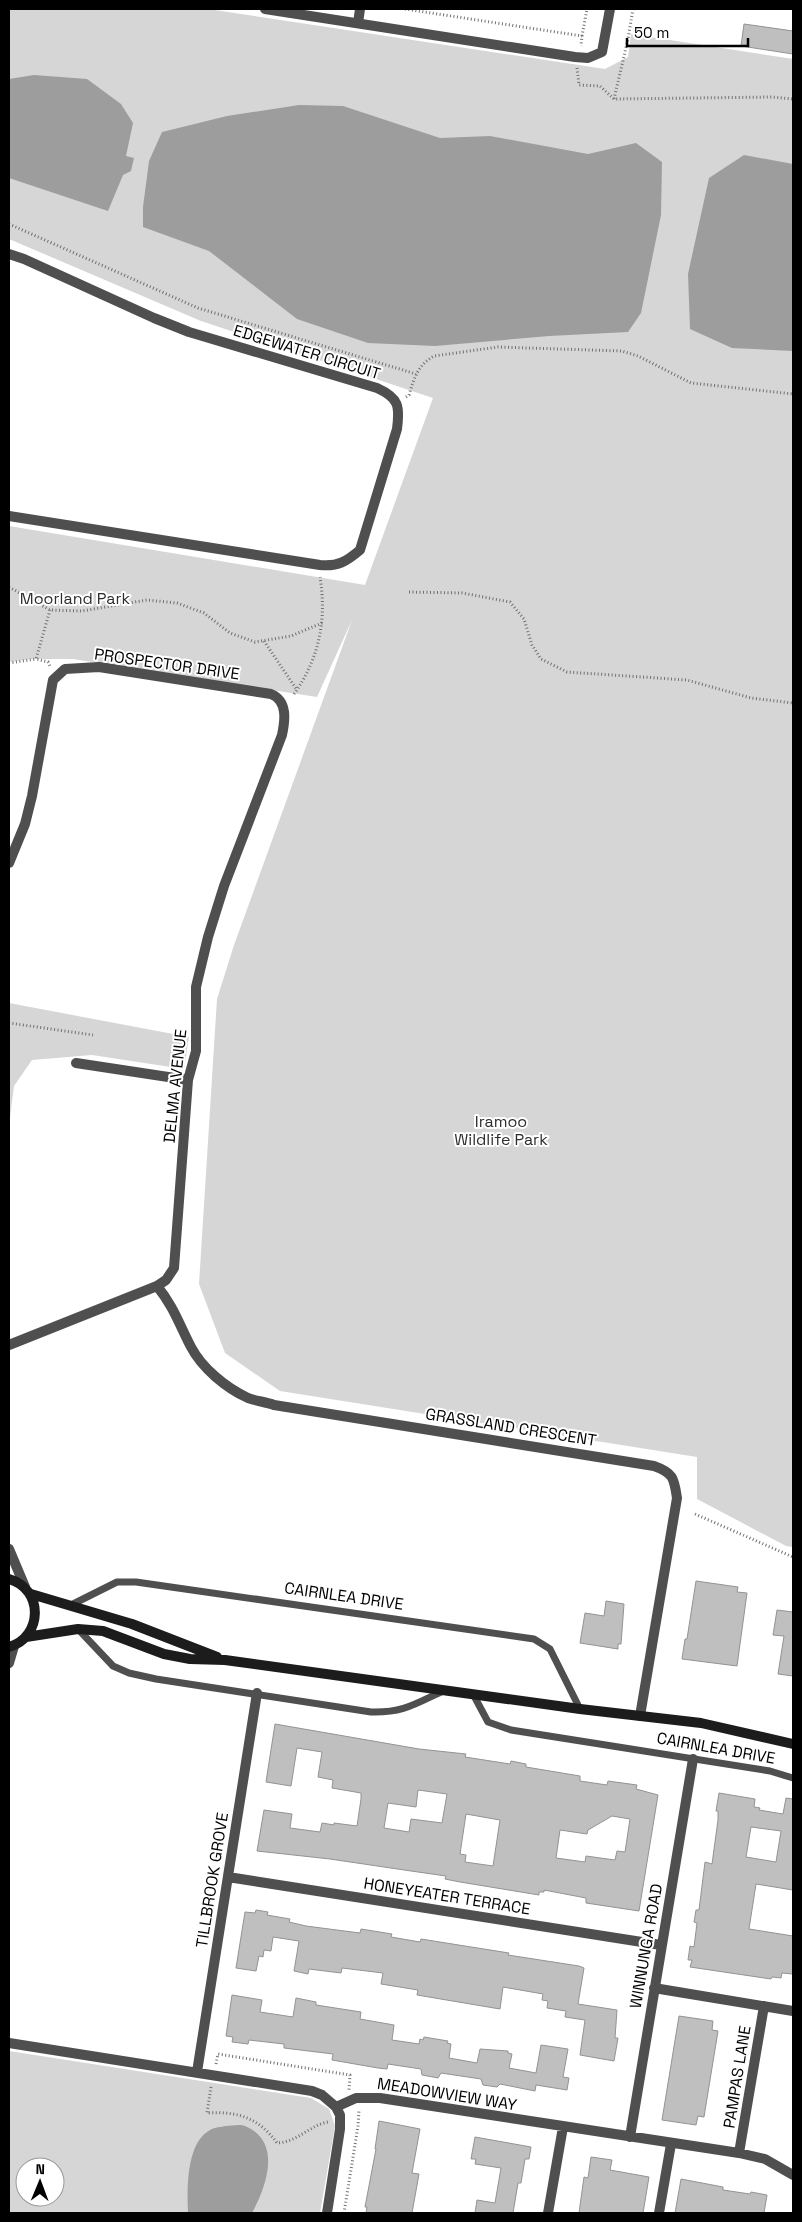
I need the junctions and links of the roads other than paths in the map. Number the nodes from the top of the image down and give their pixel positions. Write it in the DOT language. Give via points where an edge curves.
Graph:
graph roads {
  1 [pos="265,9"];
  2 [pos="360,9"];
  3 [pos="610,9"];
  4 [pos="358,23"];
  5 [pos="9,254"];
  6 [pos="9,516"];
  7 [pos="284,708"];
  8 [pos="9,863"];
  9 [pos="76,1063"];
  10 [pos="188,1080"];
  11 [pos="157,1286"];
  12 [pos="9,1345"];
  13 [pos="9,1549"];
  14 [pos="9,1579"];
  15 [pos="28,1591"];
  16 [pos="69,1607"];
  17 [pos="78,1629"];
  18 [pos="26,1637"];
  19 [pos="12,1647"];
  20 [pos="225,1660"];
  21 [pos="9,1663"];
  22 [pos="443,1690"];
  23 [pos="257,1693"];
  24 [pos="473,1694"];
  25 [pos="580,1709"];
  26 [pos="640,1716"];
  27 [pos="793,1744"];
  28 [pos="694,1759"];
  29 [pos="793,1778"];
  30 [pos="228,1877"];
  31 [pos="661,1945"];
  32 [pos="654,1988"];
  33 [pos="764,2006"];
  34 [pos="793,2011"];
  35 [pos="9,2043"];
  36 [pos="197,2072"];
  37 [pos="336,2107"];
  38 [pos="563,2127"];
  39 [pos="630,2137"];
  40 [pos="671,2144"];
  41 [pos="739,2153"];
  42 [pos="793,2175"];
  43 [pos="327,2213"];
  44 [pos="548,2213"];
  45 [pos="659,2213"];
  1 -- 4 [label="street"];
  2 -- 4 [label="street"];
  3 -- 4 [label="street" via="602,52 588,58"];
  5 -- 6 [label="street, EDGEWATER CIRCUIT" via="189,332 377,388 395,400 399,414 360,550 345,563 320,565"];
  7 -- 8 [label="street, PROSPECTOR DRIVE" via="278,697 271,694 99,667 65,668 52,680 32,796"];
  7 -- 10 [label="street, DELMA AVENUE" via="282,735 224,886 208,937 196,987 196,1051"];
  9 -- 10 [label="street"];
  10 -- 11 [label="street, DELMA AVENUE" via="174,1268"];
  11 -- 12 [label="street, DELMA AVENUE"];
  11 -- 26 [label="street, GRASSLAND CRESCENT" via="175,1311 192,1349 207,1369 248,1398 667,1470 675,1481 677,1498"];
  13 -- 15 [label="street"];
  14 -- 15 [label="street, CAIRNLEA DRIVE"];
  15 -- 16 [label="street, CAIRNLEA DRIVE"];
  15 -- 18 [label="street" via="36,1616"];
  16 -- 20 [label="street, CAIRNLEA DRIVE" via="132,1624"];
  16 -- 25 [label="lane, CAIRNLEA DRIVE" via="117,1582 136,1582 534,1639 550,1649"];
  17 -- 18 [label="street, CAIRNLEA DRIVE"];
  17 -- 20 [label="street, CAIRNLEA DRIVE" via="103,1631 164,1654"];
  17 -- 23 [label="lane" via="113,1666 129,1673"];
  18 -- 19 [label="street"];
  19 -- 21 [label="street"];
  20 -- 22 [label="street, CAIRNLEA DRIVE"];
  22 -- 23 [label="lane" via="393,1712 371,1712"];
  22 -- 24 [label="street, CAIRNLEA DRIVE"];
  23 -- 30 [label="street, TILLBROOK GROVE"];
  24 -- 25 [label="street, CAIRNLEA DRIVE"];
  24 -- 28 [label="lane, CAIRNLEA DRIVE" via="488,1722 511,1730"];
  25 -- 26 [label="street, CAIRNLEA DRIVE"];
  26 -- 27 [label="street, CAIRNLEA DRIVE" via="701,1723"];
  28 -- 29 [label="lane, CAIRNLEA DRIVE" via="770,1771"];
  28 -- 31 [label="street, WINNUNGA ROAD"];
  30 -- 31 [label="street, HONEYEATER TERRACE"];
  30 -- 36 [label="street, TILLBROOK GROVE"];
  31 -- 32 [label="street, WINNUNGA ROAD"];
  32 -- 33 [label="street"];
  32 -- 39 [label="street, WINNUNGA ROAD"];
  33 -- 34 [label="street"];
  33 -- 41 [label="street, PAMPAS LANE"];
  35 -- 36 [label="street"];
  36 -- 37 [label="street" via="312,2092 322,2095"];
  37 -- 38 [label="street, MEADOWVIEW WAY" via="356,2098 380,2098"];
  37 -- 43 [label="street" via="340,2115 340,2129"];
  38 -- 39 [label="street, MEADOWVIEW WAY"];
  38 -- 44 [label="street"];
  39 -- 40 [label="street, MEADOWVIEW WAY"];
  40 -- 41 [label="street, MEADOWVIEW WAY"];
  40 -- 45 [label="street"];
  41 -- 42 [label="street, MEADOWVIEW WAY" via="765,2159"];
}
